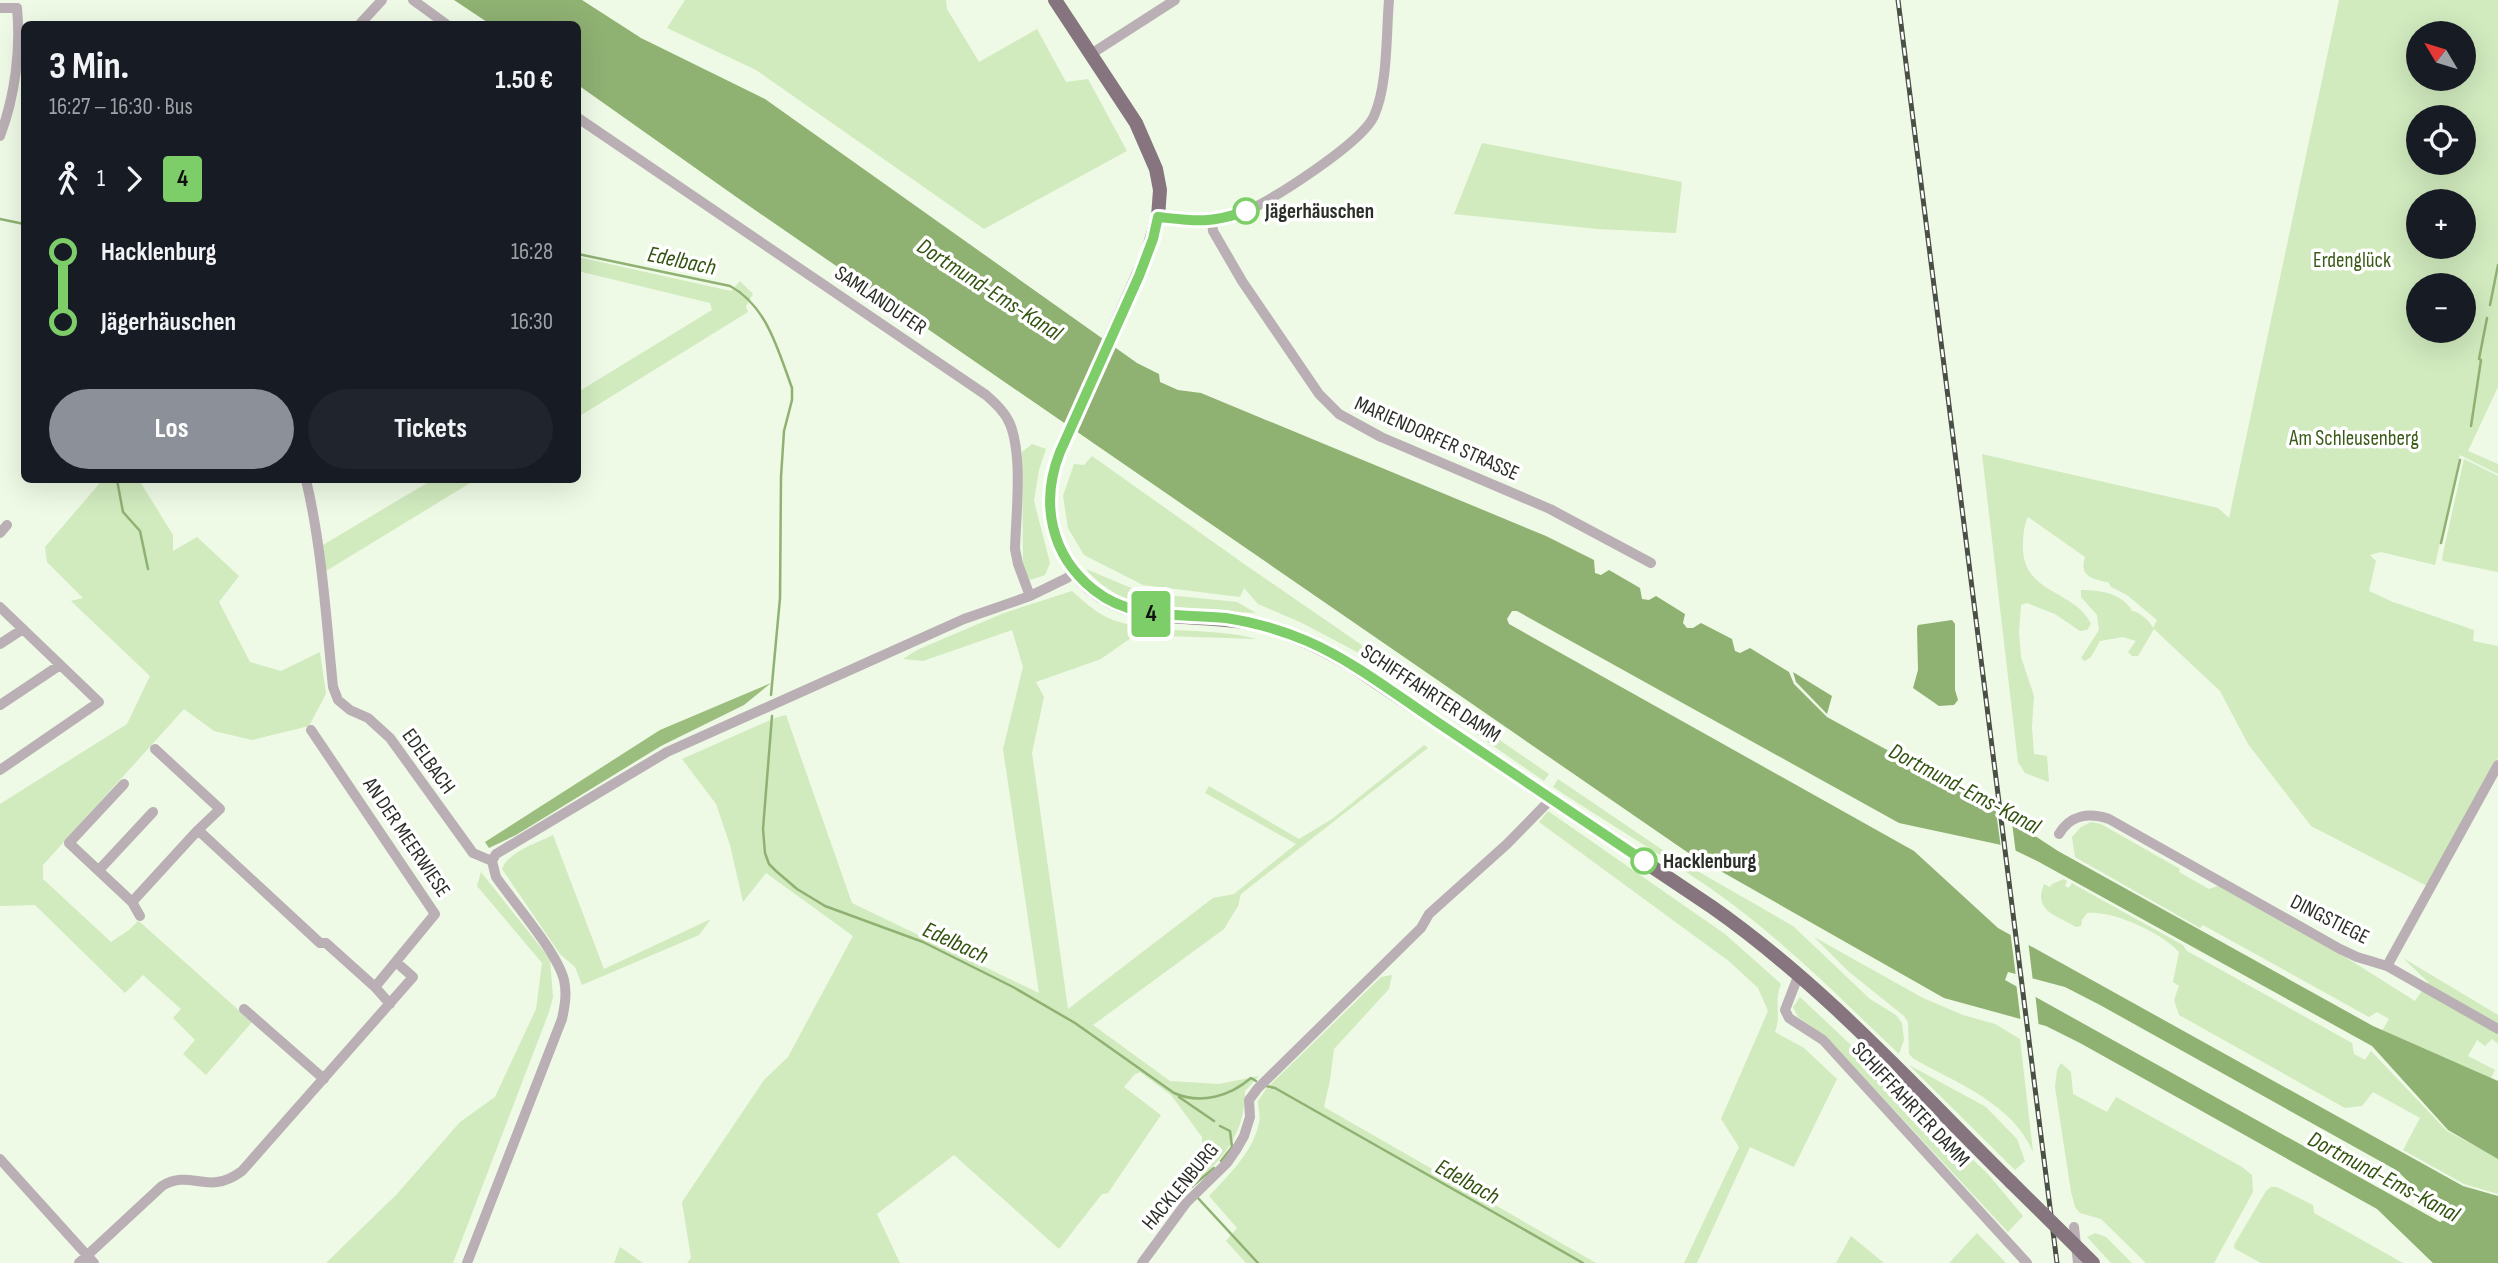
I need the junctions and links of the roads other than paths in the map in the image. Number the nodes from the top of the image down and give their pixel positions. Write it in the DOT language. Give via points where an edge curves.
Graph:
graph roads {
  1 [pos="382,0"];
  2 [pos="413,0"];
  3 [pos="1055,0"];
  4 [pos="1175,0"];
  5 [pos="1389,0"];
  6 [pos="0,8"];
  7 [pos="362,21"];
  8 [pos="442,21"];
  9 [pos="1091,54"];
  10 [pos="581,120"];
  11 [pos="0,136"];
  12 [pos="1158,217"];
  13 [pos="1212,222"];
  14 [pos="307,483"];
  15 [pos="1651,563"];
  16 [pos="1075,571"];
  17 [pos="1030,596"];
  18 [pos="0,607"];
  19 [pos="23,629"];
  20 [pos="0,644"];
  21 [pos="60,665"];
  22 [pos="0,705"];
  23 [pos="311,730"];
  24 [pos="155,749"];
  25 [pos="2498,765"];
  26 [pos="0,770"];
  27 [pos="124,784"];
  28 [pos="1552,798"];
  29 [pos="153,812"];
  30 [pos="198,830"];
  31 [pos="2059,834"];
  32 [pos="492,861"];
  33 [pos="99,870"];
  34 [pos="132,902"];
  35 [pos="140,916"];
  36 [pos="396,962"];
  37 [pos="2387,966"];
  38 [pos="1799,974"];
  39 [pos="374,987"];
  40 [pos="390,1004"];
  41 [pos="244,1009"];
  42 [pos="2498,1029"];
  43 [pos="324,1079"];
  44 [pos="0,1159"];
  45 [pos="2074,1227"];
  46 [pos="87,1260"];
  47 [pos="467,1263"];
  48 [pos="1142,1263"];
  49 [pos="2027,1263"];
  50 [pos="2078,1263"];
  51 [pos="2093,1263"];
  1 -- 7 [label="street"];
  2 -- 8 [label="street"];
  3 -- 9 [label="main road, SCHIFFFAHRTER DAMM"];
  4 -- 9 [label="street"];
  5 -- 13 [label="street" via="1382,85 1370,125 1349,146 1271,197 1247,211"];
  6 -- 11 [label="street" via="17,8 19,36 9,113"];
  9 -- 12 [label="main road, SCHIFFFAHRTER DAMM" via="1147,144 1160,190"];
  10 -- 17 [label="street, SAMLANDUFER" via="1001,409 1017,451 1015,549"];
  12 -- 13 [label="street"];
  12 -- 16 [label="main road, SCHIFFFAHRTER DAMM" via="1147,255 1052,473 1049,509 1056,539"];
  13 -- 15 [label="street, MARIENDORFER STRASSE" via="1242,281 1319,394 1339,414 1381,437 1550,509"];
  14 -- 32 [label="street, EDELBACH" via="332,687 338,700 390,738 473,853"];
  16 -- 17 [label="street"];
  16 -- 28 [label="main road, SCHIFFFAHRTER DAMM" via="1094,590 1126,608 1226,618 1315,645"];
  17 -- 32 [label="street" via="964,619 667,752 503,848"];
  18 -- 19 [label="street"];
  19 -- 20 [label="street"];
  19 -- 21 [label="street"];
  21 -- 22 [label="street"];
  21 -- 26 [label="street" via="99,702"];
  23 -- 36 [label="street, AN DER MEERWIESE" via="435,914"];
  24 -- 30 [label="street" via="220,809"];
  25 -- 37 [label="street, DINGSTIEGE"];
  27 -- 33 [label="street" via="69,843"];
  28 -- 38 [label="main road, SCHIFFFAHRTER DAMM" via="1720,912"];
  28 -- 48 [label="street, HACKLENBURG" via="1429,914 1421,928 1258,1088 1249,1100 1250,1117 1236,1150 1186,1203"];
  29 -- 33 [label="street"];
  30 -- 34 [label="street"];
  30 -- 39 [label="street"];
  31 -- 37 [label="street, DINGSTIEGE" via="2071,820 2082,816 2109,819 2340,949"];
  32 -- 47 [label="street, EDELBACH" via="496,877 557,962 564,979 565,1005"];
  33 -- 34 [label="street"];
  34 -- 35 [label="street"];
  36 -- 39 [label="street, AN DER MEERWIESE"];
  36 -- 40 [label="street" via="413,977"];
  37 -- 42 [label="street"];
  38 -- 49 [label="street, SCHIFFFAHRTER DAMM" via="1785,1010 1789,1018 1823,1040"];
  38 -- 51 [label="main road, SCHIFFFAHRTER DAMM, bridge"];
  39 -- 40 [label="street"];
  40 -- 43 [label="street"];
  41 -- 43 [label="street"];
  43 -- 46 [label="street" via="242,1171 220,1183 180,1179 162,1185"];
  44 -- 46 [label="street"];
  45 -- 50 [label="street"];
}
